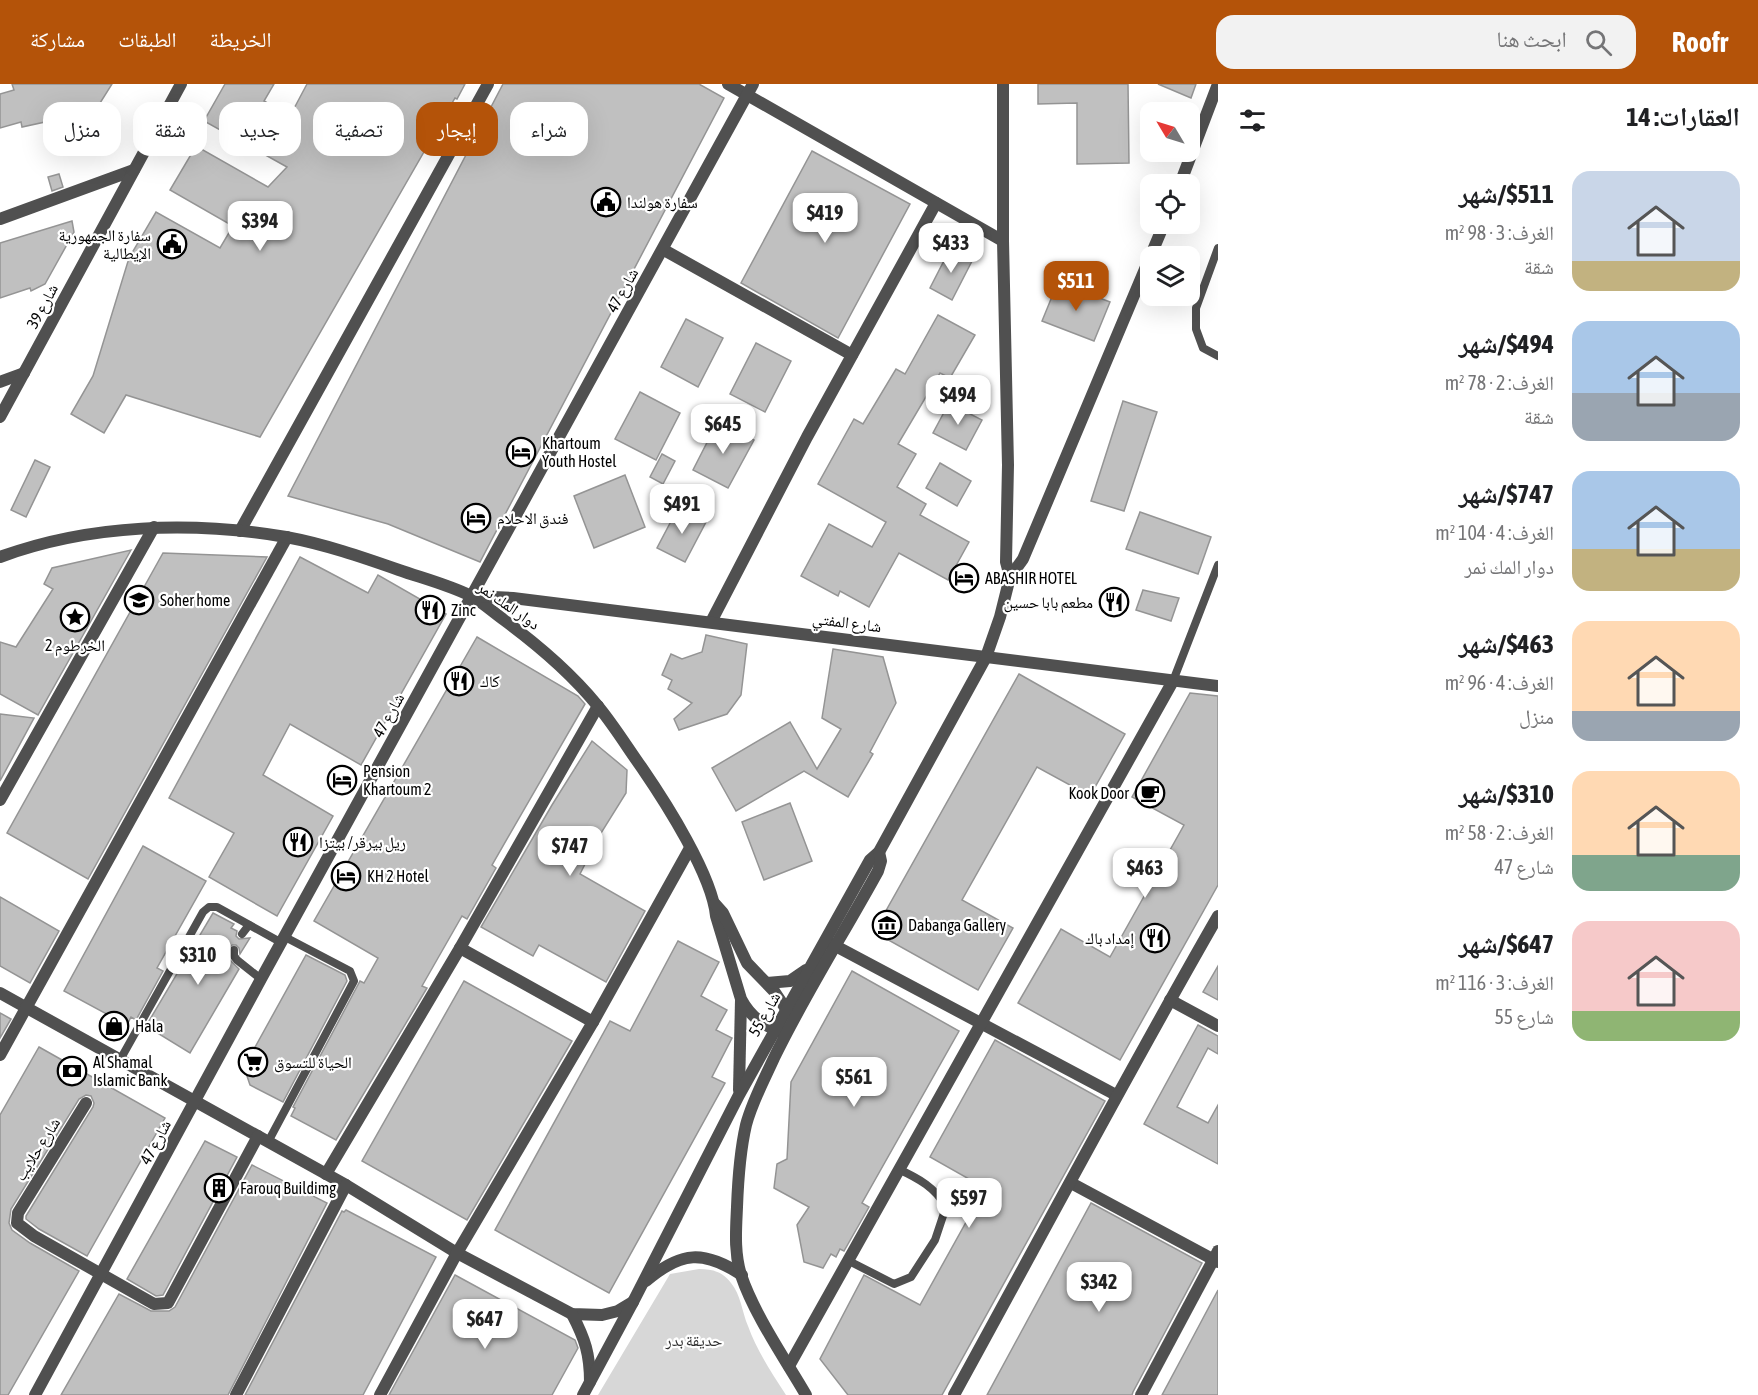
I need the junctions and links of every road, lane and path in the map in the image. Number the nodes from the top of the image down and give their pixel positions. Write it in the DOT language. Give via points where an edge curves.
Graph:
graph roads {
  1 [pos="181,84"];
  2 [pos="488,84"];
  3 [pos="728,84"];
  4 [pos="753,84"];
  5 [pos="1003,84"];
  6 [pos="1218,84"];
  7 [pos="747,96"];
  8 [pos="134,170"];
  9 [pos="1184,174"];
  10 [pos="936,203"];
  11 [pos="0,219"];
  12 [pos="1160,234"];
  13 [pos="1003,241"];
  14 [pos="1218,248"];
  15 [pos="664,250"];
  16 [pos="852,356"];
  17 [pos="1218,356"];
  18 [pos="24,373"];
  19 [pos="0,382"];
  20 [pos="0,417"];
  21 [pos="154,527"];
  22 [pos="240,531"];
  23 [pos="287,537"];
  24 [pos="0,557"];
  25 [pos="1006,557"];
  26 [pos="1023,559"];
  27 [pos="1218,565"];
  28 [pos="1010,577"];
  29 [pos="471,596"];
  30 [pos="711,622"];
  31 [pos="986,657"];
  32 [pos="1173,681"];
  33 [pos="1218,686"];
  34 [pos="598,706"];
  35 [pos="0,800"];
  36 [pos="690,848"];
  37 [pos="714,903"];
  38 [pos="1218,916"];
  39 [pos="249,925"];
  40 [pos="242,934"];
  41 [pos="284,940"];
  42 [pos="831,944"];
  43 [pos="460,948"];
  44 [pos="234,950"];
  45 [pos="809,968"];
  46 [pos="261,979"];
  47 [pos="767,983"];
  48 [pos="0,993"];
  49 [pos="741,999"];
  50 [pos="1170,999"];
  51 [pos="25,1007"];
  52 [pos="786,1008"];
  53 [pos="793,1020"];
  54 [pos="593,1022"];
  55 [pos="980,1022"];
  56 [pos="1218,1026"];
  57 [pos="780,1031"];
  58 [pos="0,1055"];
  59 [pos="120,1060"];
  60 [pos="739,1095"];
  61 [pos="1116,1095"];
  62 [pos="195,1101"];
  63 [pos="86,1103"];
  64 [pos="263,1139"];
  65 [pos="898,1169"];
  66 [pos="326,1174"];
  67 [pos="1071,1183"];
  68 [pos="346,1185"];
  69 [pos="457,1253"];
  70 [pos="1217,1257"];
  71 [pos="847,1260"];
  72 [pos="102,1274"];
  73 [pos="742,1275"];
  74 [pos="641,1286"];
  75 [pos="633,1302"];
  76 [pos="572,1314"];
  77 [pos="789,1366"];
  78 [pos="590,1382"];
  79 [pos="35,1395"];
  80 [pos="236,1395"];
  81 [pos="380,1395"];
  82 [pos="583,1395"];
  83 [pos="806,1395"];
  84 [pos="954,1395"];
  85 [pos="1141,1395"];
  1 -- 8 [label="street, شارع 39"];
  2 -- 22 [label="street"];
  3 -- 7 [label="street"];
  4 -- 7 [label="street, شارع 47"];
  5 -- 13 [label="street"];
  6 -- 9 [label="street"];
  7 -- 10 [label="street"];
  7 -- 15 [label="street, شارع 47"];
  8 -- 11 [label="street"];
  8 -- 18 [label="street, شارع 39"];
  10 -- 13 [label="street"];
  10 -- 16 [label="street"];
  12 -- 26 [label="street"];
  13 -- 25 [label="street"];
  14 -- 17 [label="lane" via="1196,308 1196,329 1203,348"];
  15 -- 16 [label="street"];
  15 -- 29 [label="street, شارع 47"];
  16 -- 30 [label="street"];
  18 -- 19 [label="street"];
  18 -- 20 [label="street, شارع 39"];
  21 -- 22 [label="street, دوار المك نمر"];
  21 -- 24 [label="street, دوار المك نمر" via="68,539"];
  21 -- 35 [label="street"];
  22 -- 23 [label="street, دوار المك نمر"];
  23 -- 29 [label="street, دوار المك نمر" via="349,553"];
  23 -- 51 [label="street"];
  25 -- 26 [label="street"];
  25 -- 28 [label="street"];
  26 -- 28 [label="street"];
  27 -- 32 [label="lane"];
  28 -- 31 [label="street, شارع 55"];
  29 -- 30 [label="street, شارع المفتي"];
  29 -- 34 [label="street, دوار المك نمر" via="561,665"];
  29 -- 41 [label="street, شارع 47"];
  30 -- 31 [label="street, شارع المفتي"];
  31 -- 32 [label="street, شارع المفتي"];
  31 -- 42 [label="street, شارع 55" via="879,852 870,860"];
  32 -- 33 [label="street, شارع المفتي"];
  32 -- 55 [label="street"];
  34 -- 36 [label="street, دوار المك نمر" via="657,790"];
  34 -- 43 [label="street"];
  36 -- 37 [label="street, دوار المك نمر"];
  36 -- 54 [label="street"];
  37 -- 47 [label="street" via="723,913 747,963"];
  37 -- 49 [label="street, دوار المك نمر"];
  38 -- 50 [label="street"];
  39 -- 40 [label="lane"];
  39 -- 41 [label="lane"];
  39 -- 59 [label="lane" via="217,908 209,907 203,912"];
  41 -- 46 [label="street, شارع 47"];
  41 -- 64 [label="lane" via="350,971 354,981"];
  42 -- 45 [label="street, شارع 55"];
  42 -- 53 [label="street"];
  42 -- 55 [label="street"];
  43 -- 54 [label="street"];
  43 -- 66 [label="street"];
  44 -- 46 [label="lane" via="237,960"];
  45 -- 47 [label="street" via="790,981"];
  45 -- 52 [label="street, شارع 55"];
  46 -- 62 [label="street, شارع 47"];
  47 -- 52 [label="street"];
  48 -- 51 [label="street"];
  49 -- 57 [label="street, دوار المك نمر" via="754,1018"];
  49 -- 60 [label="street"];
  50 -- 56 [label="street"];
  50 -- 61 [label="street"];
  51 -- 58 [label="street"];
  51 -- 59 [label="street"];
  52 -- 53 [label="street"];
  52 -- 57 [label="street, شارع 55"];
  53 -- 57 [label="street"];
  54 -- 69 [label="street"];
  55 -- 61 [label="street"];
  55 -- 65 [label="street"];
  57 -- 60 [label="street, شارع 55"];
  57 -- 73 [label="street" via="743,1141 735,1238"];
  59 -- 62 [label="street"];
  60 -- 74 [label="street, شارع 55"];
  61 -- 67 [label="street"];
  62 -- 64 [label="street"];
  62 -- 72 [label="street, شارع 47"];
  63 -- 72 [label="street, شارع حلايب" via="18,1212 17,1223"];
  64 -- 66 [label="street"];
  64 -- 72 [label="street" via="168,1303 154,1304"];
  65 -- 71 [label="street"];
  65 -- 71 [label="lane" via="939,1194 946,1207 935,1240 911,1278 894,1284"];
  66 -- 68 [label="street"];
  67 -- 70 [label="street"];
  67 -- 84 [label="street"];
  68 -- 69 [label="street"];
  68 -- 80 [label="street"];
  69 -- 76 [label="street"];
  69 -- 81 [label="street"];
  70 -- 85 [label="street"];
  71 -- 77 [label="street"];
  72 -- 79 [label="street, شارع 47"];
  73 -- 74 [label="street" via="720,1262 687,1258 661,1268"];
  73 -- 77 [label="street"];
  74 -- 75 [label="street, شارع 55"];
  75 -- 76 [label="street" via="602,1315"];
  75 -- 78 [label="street, شارع 55"];
  76 -- 78 [label="street" via="589,1352"];
  77 -- 83 [label="street"];
  78 -- 82 [label="street, شارع 55"];
}
